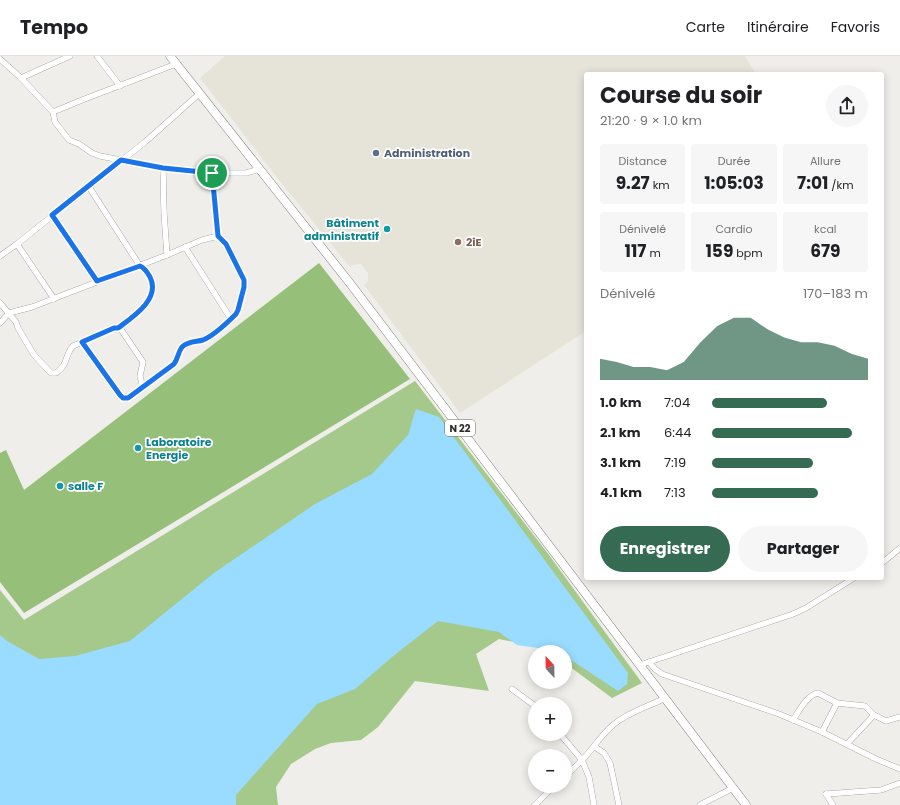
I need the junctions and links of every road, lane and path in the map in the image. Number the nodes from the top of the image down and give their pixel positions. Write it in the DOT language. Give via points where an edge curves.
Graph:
graph roads {
  1 [pos="70,56"];
  2 [pos="97,56"];
  3 [pos="170,56"];
  4 [pos="0,59"];
  5 [pos="176,64"];
  6 [pos="21,78"];
  7 [pos="120,86"];
  8 [pos="199,94"];
  9 [pos="52,112"];
  10 [pos="121,160"];
  11 [pos="163,168"];
  12 [pos="260,169"];
  13 [pos="212,173"];
  14 [pos="89,187"];
  15 [pos="52,215"];
  16 [pos="218,236"];
  17 [pos="17,244"];
  18 [pos="185,247"];
  19 [pos="167,255"];
  20 [pos="0,256"];
  21 [pos="140,266"];
  22 [pos="97,281"];
  23 [pos="54,299"];
  24 [pos="0,303"];
  25 [pos="9,313"];
  26 [pos="231,319"];
  27 [pos="0,323"];
  28 [pos="118,328"];
  29 [pos="82,342"];
  30 [pos="143,388"];
  31 [pos="900,548"];
  32 [pos="884,561"];
  33 [pos="851,580"];
  34 [pos="649,662"];
  35 [pos="640,665"];
  36 [pos="512,689"];
  37 [pos="665,698"];
  38 [pos="528,701"];
  39 [pos="837,703"];
  40 [pos="874,715"];
  41 [pos="900,717"];
  42 [pos="793,720"];
  43 [pos="822,732"];
  44 [pos="566,741"];
  45 [pos="847,744"];
  46 [pos="595,747"];
  47 [pos="582,760"];
  48 [pos="900,769"];
  49 [pos="572,770"];
  50 [pos="900,783"];
  51 [pos="734,788"];
  52 [pos="547,793"];
  53 [pos="535,805"];
  54 [pos="594,805"];
  55 [pos="619,805"];
  56 [pos="700,805"];
  57 [pos="746,805"];
  58 [pos="833,805"];
  1 -- 6 [label="street"];
  2 -- 7 [label="street"];
  3 -- 5 [label="main road, N 22"];
  4 -- 6 [label="street"];
  5 -- 7 [label="street"];
  5 -- 8 [label="main road, N 22"];
  6 -- 9 [label="street"];
  7 -- 9 [label="street"];
  8 -- 10 [label="street"];
  8 -- 12 [label="main road, N 22"];
  9 -- 10 [label="street" via="55,122 69,140 92,153"];
  10 -- 11 [label="street"];
  10 -- 14 [label="street"];
  11 -- 13 [label="street"];
  11 -- 19 [label="street"];
  12 -- 13 [label="street" via="246,173"];
  12 -- 35 [label="main road, N 22"];
  13 -- 16 [label="street"];
  14 -- 15 [label="street"];
  14 -- 21 [label="street"];
  15 -- 17 [label="street"];
  15 -- 22 [label="street"];
  16 -- 18 [label="street"];
  16 -- 26 [label="street" via="226,244 244,280 238,310"];
  17 -- 20 [label="street"];
  17 -- 23 [label="street"];
  18 -- 19 [label="street"];
  18 -- 26 [label="street"];
  19 -- 21 [label="street"];
  21 -- 22 [label="street"];
  21 -- 28 [label="street" via="152,281 152,294 144,307"];
  22 -- 23 [label="street"];
  23 -- 25 [label="street"];
  24 -- 25 [label="street"];
  25 -- 27 [label="street"];
  25 -- 29 [label="street" via="34,355 51,373 60,370 71,348"];
  26 -- 30 [label="street" via="203,340 183,347 174,364"];
  28 -- 29 [label="street"];
  28 -- 30 [label="street" via="143,362 140,376"];
  29 -- 30 [label="street" via="123,398 128,398"];
  31 -- 32 [label="street"];
  33 -- 34 [label="street" via="793,614"];
  34 -- 35 [label="street"];
  34 -- 42 [label="street" via="662,674"];
  35 -- 37 [label="main road, N 22"];
  36 -- 38 [label="street"];
  37 -- 46 [label="street" via="614,724"];
  37 -- 51 [label="main road, N 22"];
  39 -- 40 [label="street" via="865,706"];
  39 -- 42 [label="street" via="818,693 814,694"];
  39 -- 43 [label="street"];
  40 -- 41 [label="street" via="884,720"];
  40 -- 45 [label="street"];
  42 -- 43 [label="street"];
  43 -- 45 [label="street"];
  44 -- 47 [label="street"];
  45 -- 48 [label="street"];
  46 -- 47 [label="street"];
  46 -- 55 [label="street" via="604,753 610,763"];
  47 -- 49 [label="street"];
  47 -- 54 [label="street" via="589,777"];
  50 -- 58 [label="street" via="881,790 826,794"];
  51 -- 56 [label="street"];
  51 -- 57 [label="main road, N 22"];
  52 -- 53 [label="street"];
}
